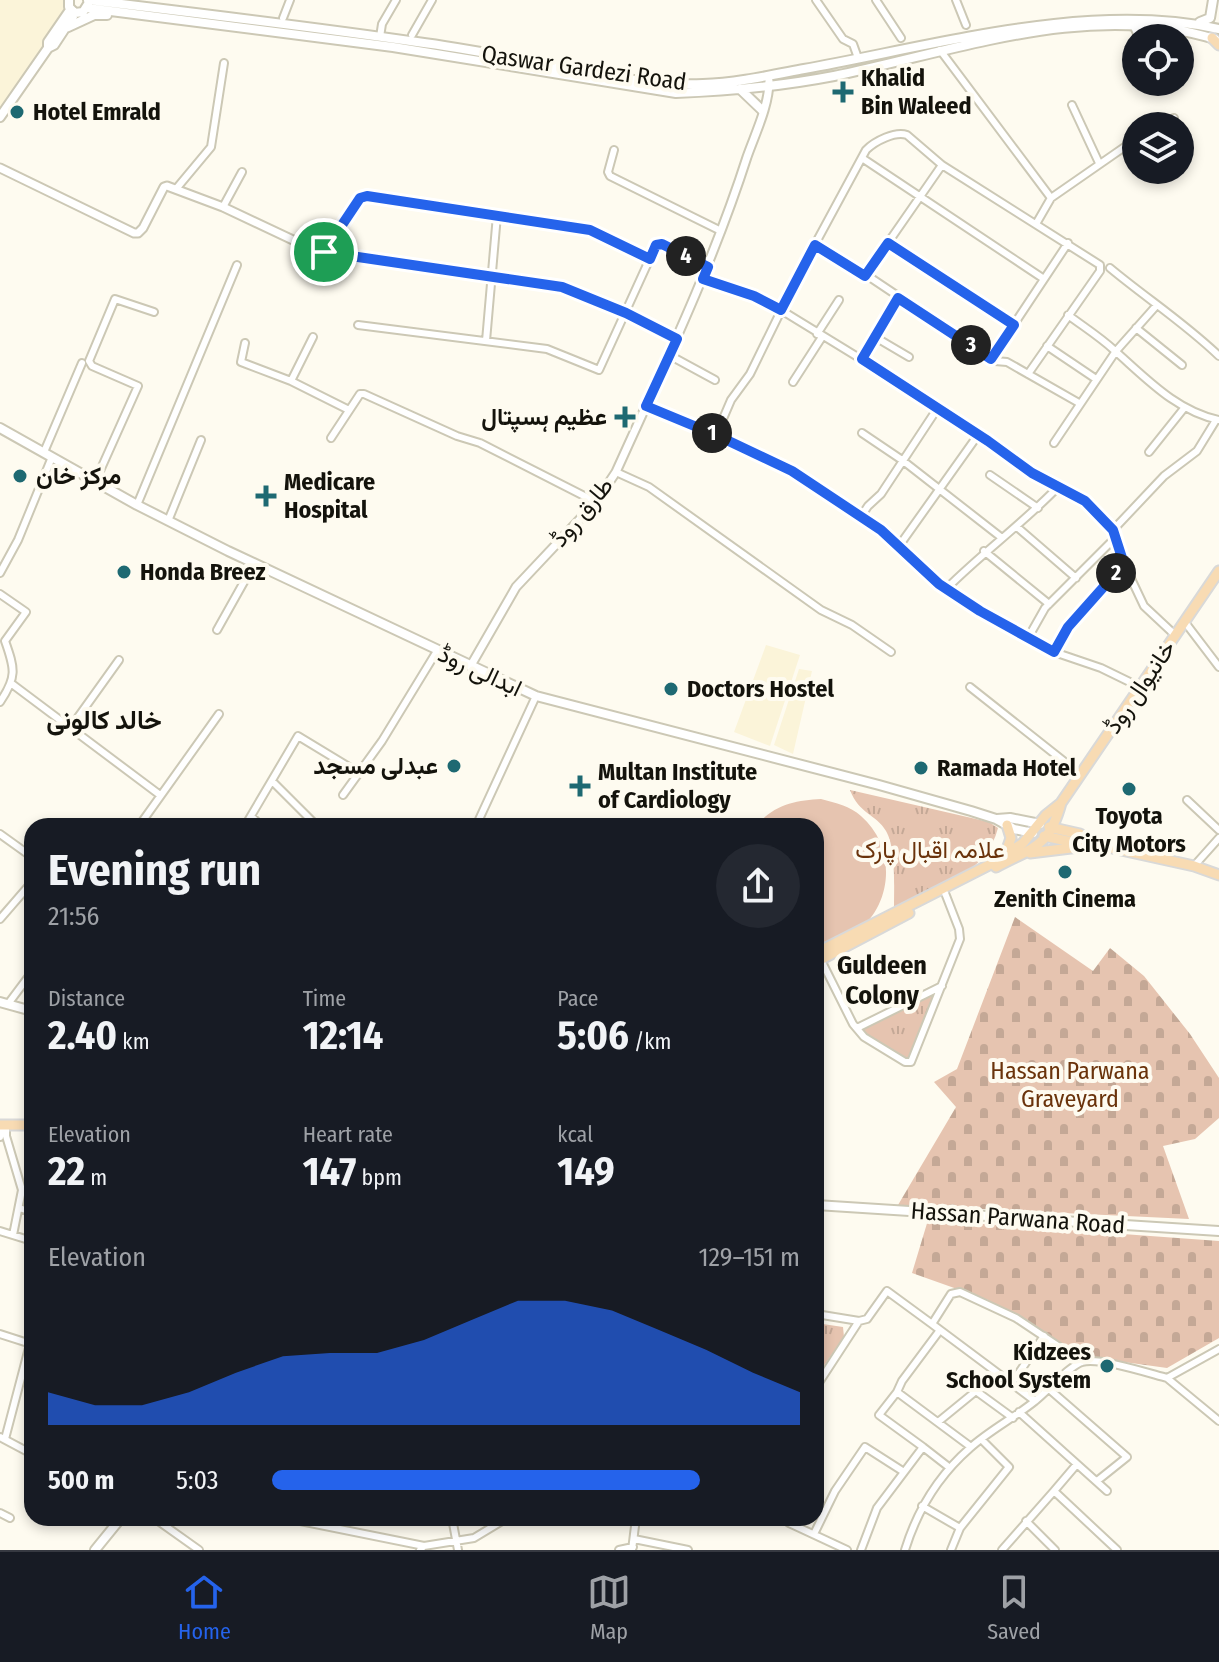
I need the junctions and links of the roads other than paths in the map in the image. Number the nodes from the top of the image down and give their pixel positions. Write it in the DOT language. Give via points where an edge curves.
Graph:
graph roads {
  1 [pos="290,0"];
  2 [pos="396,0"];
  3 [pos="432,0"];
  4 [pos="816,0"];
  5 [pos="876,0"];
  6 [pos="956,0"];
  7 [pos="1213,0"];
  8 [pos="87,3"];
  9 [pos="68,6"];
  10 [pos="120,14"];
  11 [pos="283,18"];
  12 [pos="1199,23"];
  13 [pos="966,25"];
  14 [pos="65,28"];
  15 [pos="1219,29"];
  16 [pos="412,35"];
  17 [pos="380,37"];
  18 [pos="901,38"];
  19 [pos="1217,42"];
  20 [pos="48,48"];
  21 [pos="938,48"];
  22 [pos="858,58"];
  23 [pos="224,63"];
  24 [pos="768,75"];
  25 [pos="769,86"];
  26 [pos="740,89"];
  27 [pos="1072,105"];
  28 [pos="762,110"];
  29 [pos="0,117"];
  30 [pos="1122,148"];
  31 [pos="614,150"];
  32 [pos="862,158"];
  33 [pos="1099,163"];
  34 [pos="942,165"];
  35 [pos="0,168"];
  36 [pos="242,172"];
  37 [pos="176,189"];
  38 [pos="920,197"];
  39 [pos="1051,198"];
  40 [pos="223,207"];
  41 [pos="497,215"];
  42 [pos="1036,224"];
  43 [pos="721,231"];
  44 [pos="888,243"];
  45 [pos="1068,243"];
  46 [pos="815,245"];
  47 [pos="324,252"];
  48 [pos="650,259"];
  49 [pos="237,265"];
  50 [pos="708,267"];
  51 [pos="1110,268"];
  52 [pos="492,276"];
  53 [pos="865,276"];
  54 [pos="703,279"];
  55 [pos="1044,279"];
  56 [pos="898,298"];
  57 [pos="839,300"];
  58 [pos="1156,306"];
  59 [pos="781,310"];
  60 [pos="154,312"];
  61 [pos="626,313"];
  62 [pos="1068,315"];
  63 [pos="358,325"];
  64 [pos="1014,325"];
  65 [pos="1136,328"];
  66 [pos="820,336"];
  67 [pos="313,337"];
  68 [pos="875,337"];
  69 [pos="677,339"];
  70 [pos="486,341"];
  71 [pos="245,343"];
  72 [pos="1047,346"];
  73 [pos="1116,351"];
  74 [pos="669,355"];
  75 [pos="1219,356"];
  76 [pos="909,357"];
  77 [pos="862,359"];
  78 [pos="991,359"];
  79 [pos="82,363"];
  80 [pos="1182,365"];
  81 [pos="1028,374"];
  82 [pos="1096,379"];
  83 [pos="715,380"];
  84 [pos="291,381"];
  85 [pos="793,382"];
  86 [pos="1079,403"];
  87 [pos="646,406"];
  88 [pos="1185,407"];
  89 [pos="937,409"];
  90 [pos="349,410"];
  91 [pos="1217,420"];
  92 [pos="0,428"];
  93 [pos="862,433"];
  94 [pos="716,435"];
  95 [pos="978,435"];
  96 [pos="331,438"];
  97 [pos="201,440"];
  98 [pos="1054,443"];
  99 [pos="1149,452"];
  100 [pos="48,454"];
  101 [pos="902,460"];
  102 [pos="616,472"];
  103 [pos="990,475"];
  104 [pos="95,482"];
  105 [pos="1057,488"];
  106 [pos="940,489"];
  107 [pos="596,502"];
  108 [pos="137,505"];
  109 [pos="1038,508"];
  110 [pos="860,518"];
  111 [pos="168,521"];
  112 [pos="1017,527"];
  113 [pos="1114,534"];
  114 [pos="1002,538"];
  115 [pos="899,546"];
  116 [pos="984,551"];
  117 [pos="254,564"];
  118 [pos="1124,564"];
  119 [pos="1219,571"];
  120 [pos="0,573"];
  121 [pos="1076,578"];
  122 [pos="946,589"];
  123 [pos="0,594"];
  124 [pos="1049,604"];
  125 [pos="1184,621"];
  126 [pos="217,630"];
  127 [pos="1175,635"];
  128 [pos="1028,638"];
  129 [pos="437,651"];
  130 [pos="891,652"];
  131 [pos="1054,652"];
  132 [pos="119,660"];
  133 [pos="470,667"];
  134 [pos="1219,667"];
  135 [pos="12,684"];
  136 [pos="970,687"];
  137 [pos="1142,688"];
  138 [pos="536,696"];
  139 [pos="0,702"];
  140 [pos="219,714"];
  141 [pos="71,727"];
  142 [pos="359,773"];
  143 [pos="1080,774"];
  144 [pos="272,781"];
  145 [pos="160,795"];
  146 [pos="343,795"];
  147 [pos="1187,800"];
  148 [pos="1061,803"];
  149 [pos="251,816"];
  150 [pos="144,818"];
  151 [pos="309,818"];
  152 [pos="480,818"];
  153 [pos="996,819"];
  154 [pos="1040,824"];
  155 [pos="1007,825"];
  156 [pos="1052,827"];
  157 [pos="1219,830"];
  158 [pos="1033,833"];
  159 [pos="0,834"];
  160 [pos="1047,837"];
  161 [pos="1219,838"];
  162 [pos="1094,844"];
  163 [pos="24,851"];
  164 [pos="1024,854"];
  165 [pos="1005,855"];
  166 [pos="1194,866"];
  167 [pos="990,868"];
  168 [pos="1219,875"];
  169 [pos="24,891"];
  170 [pos="945,893"];
  171 [pos="0,919"];
  172 [pos="852,939"];
  173 [pos="824,955"];
  174 [pos="824,969"];
  175 [pos="24,981"];
  176 [pos="942,986"];
  177 [pos="4,1003"];
  178 [pos="24,1009"];
  179 [pos="857,1028"];
  180 [pos="2,1125"];
  181 [pos="24,1125"];
  182 [pos="0,1137"];
  183 [pos="824,1206"];
  184 [pos="19,1208"];
  185 [pos="24,1210"];
  186 [pos="0,1231"];
  187 [pos="1219,1231"];
  188 [pos="13,1235"];
  189 [pos="24,1238"];
  190 [pos="824,1315"];
  191 [pos="859,1321"];
  192 [pos="932,1324"];
  193 [pos="940,1330"];
  194 [pos="0,1334"];
  195 [pos="1044,1336"];
  196 [pos="24,1342"];
  197 [pos="1219,1349"];
  198 [pos="1082,1362"];
  199 [pos="24,1367"];
  200 [pos="824,1375"];
  201 [pos="1167,1378"];
  202 [pos="1012,1383"];
  203 [pos="1049,1389"];
  204 [pos="897,1392"];
  205 [pos="1035,1401"];
  206 [pos="1019,1412"];
  207 [pos="1013,1418"];
  208 [pos="1219,1421"];
  209 [pos="938,1422"];
  210 [pos="2,1438"];
  211 [pos="981,1439"];
  212 [pos="923,1447"];
  213 [pos="971,1447"];
  214 [pos="24,1449"];
  215 [pos="1077,1464"];
  216 [pos="950,1468"];
  217 [pos="904,1472"];
  218 [pos="1097,1481"];
  219 [pos="1054,1491"];
  220 [pos="1107,1491"];
  221 [pos="922,1506"];
  222 [pos="0,1513"];
  223 [pos="824,1514"];
  224 [pos="10,1518"];
  225 [pos="1026,1521"];
  226 [pos="114,1526"];
  227 [pos="165,1526"];
  228 [pos="322,1526"];
  229 [pos="453,1526"];
  230 [pos="494,1526"];
  231 [pos="635,1526"];
  232 [pos="796,1526"];
  233 [pos="818,1526"];
  234 [pos="960,1528"];
  235 [pos="814,1534"];
  236 [pos="634,1539"];
  237 [pos="456,1541"];
  238 [pos="422,1548"];
  239 [pos="633,1549"];
  240 [pos="95,1550"];
  241 [pos="199,1550"];
  242 [pos="458,1550"];
  243 [pos="619,1550"];
  244 [pos="688,1550"];
  245 [pos="847,1550"];
  246 [pos="861,1550"];
  247 [pos="905,1550"];
  248 [pos="951,1550"];
  249 [pos="1002,1550"];
  250 [pos="1055,1550"];
  251 [pos="1117,1550"];
  1 -- 11 [label="street"];
  2 -- 17 [label="street"];
  3 -- 16 [label="street"];
  4 -- 22 [label="street" via="843,39 853,44"];
  5 -- 18 [label="street"];
  6 -- 13 [label="street"];
  7 -- 12 [label="main road" via="1210,18"];
  8 -- 9 [label="main road" via="83,12"];
  8 -- 10 [label="main road"];
  8 -- 17 [label="main road, Qaswar Gardezi Road"];
  9 -- 14 [label="main road"];
  9 -- 20 [label="main road"];
  10 -- 14 [label="main road" via="94,15"];
  10 -- 26 [label="main road" via="393,47 676,93"];
  12 -- 15 [label="main road, Qaswar Gardezi Road"];
  12 -- 22 [label="main road, Qaswar Gardezi Road" via="1130,12 1069,14"];
  14 -- 20 [label="main road"];
  17 -- 24 [label="main road, Qaswar Gardezi Road" via="662,83 704,84"];
  19 -- 21 [label="main road" via="1190,29 1108,19 989,35"];
  20 -- 29 [label="main road"];
  21 -- 25 [label="main road"];
  21 -- 39 [label="street"];
  22 -- 24 [label="main road, Qaswar Gardezi Road"];
  23 -- 37 [label="street" via="211,147"];
  24 -- 25 [label="street, طارق روڈ"];
  25 -- 26 [label="main road"];
  25 -- 28 [label="street, طارق روڈ"];
  26 -- 28 [label="main road"];
  27 -- 33 [label="street"];
  28 -- 43 [label="street, طارق روڈ"];
  30 -- 33 [label="street"];
  31 -- 43 [label="street" via="610,176"];
  32 -- 34 [label="street" via="870,146 904,133"];
  32 -- 38 [label="street"];
  32 -- 46 [label="street"];
  33 -- 39 [label="street"];
  34 -- 38 [label="street"];
  34 -- 42 [label="street"];
  35 -- 37 [label="street" via="134,233 143,228 164,187"];
  36 -- 40 [label="street"];
  37 -- 40 [label="street"];
  38 -- 44 [label="street"];
  38 -- 55 [label="street"];
  39 -- 42 [label="street"];
  40 -- 47 [label="street"];
  41 -- 47 [label="street" via="364,196"];
  41 -- 48 [label="street" via="590,230"];
  41 -- 52 [label="street"];
  42 -- 45 [label="street"];
  43 -- 50 [label="street, طارق روڈ"];
  44 -- 53 [label="street"];
  44 -- 64 [label="street"];
  45 -- 55 [label="street"];
  45 -- 62 [label="street" via="1101,267"];
  46 -- 53 [label="street"];
  46 -- 59 [label="street"];
  47 -- 52 [label="street"];
  48 -- 50 [label="street" via="659,244"];
  48 -- 61 [label="street"];
  49 -- 108 [label="street"];
  50 -- 54 [label="street, طارق روڈ"];
  51 -- 58 [label="street"];
  52 -- 61 [label="street" via="562,287"];
  52 -- 70 [label="street"];
  53 -- 56 [label="street"];
  54 -- 59 [label="street"];
  54 -- 69 [label="street, طارق روڈ"];
  55 -- 64 [label="street"];
  56 -- 68 [label="street"];
  56 -- 78 [label="street"];
  57 -- 66 [label="street"];
  58 -- 65 [label="street"];
  58 -- 75 [label="street"];
  59 -- 66 [label="street"];
  59 -- 94 [label="street"];
  60 -- 104 [label="street" via="115,299 89,361 138,389"];
  61 -- 69 [label="street"];
  61 -- 70 [label="street" via="599,370 560,352"];
  62 -- 72 [label="street"];
  62 -- 73 [label="street"];
  63 -- 70 [label="street"];
  64 -- 78 [label="street"];
  65 -- 73 [label="street"];
  65 -- 80 [label="street"];
  66 -- 77 [label="street"];
  66 -- 85 [label="street"];
  67 -- 84 [label="street"];
  68 -- 76 [label="street"];
  68 -- 77 [label="street"];
  69 -- 74 [label="street, طارق روڈ"];
  71 -- 84 [label="street" via="241,362"];
  72 -- 81 [label="street"];
  72 -- 82 [label="street"];
  73 -- 82 [label="street"];
  73 -- 88 [label="street" via="1150,384"];
  74 -- 83 [label="street"];
  74 -- 87 [label="street, طارق روڈ"];
  77 -- 89 [label="street"];
  78 -- 81 [label="street"];
  79 -- 100 [label="street"];
  81 -- 86 [label="street"];
  82 -- 86 [label="street"];
  84 -- 90 [label="street"];
  86 -- 98 [label="street"];
  87 -- 94 [label="street"];
  87 -- 102 [label="street, طارق روڈ"];
  88 -- 91 [label="street"];
  88 -- 99 [label="street"];
  89 -- 95 [label="street"];
  89 -- 101 [label="street"];
  90 -- 96 [label="street"];
  90 -- 107 [label="street" via="360,394 368,395 480,443"];
  91 -- 113 [label="street" via="1197,451 1164,476"];
  92 -- 100 [label="main road, ابدالی روڈ"];
  93 -- 101 [label="street"];
  94 -- 110 [label="street" via="792,471"];
  95 -- 105 [label="street"];
  95 -- 106 [label="street"];
  97 -- 111 [label="street"];
  100 -- 104 [label="main road, ابدالی روڈ"];
  100 -- 120 [label="street" via="18,540"];
  101 -- 106 [label="street"];
  101 -- 110 [label="street"];
  102 -- 107 [label="street, طارق روڈ"];
  102 -- 130 [label="street" via="649,487 821,610"];
  103 -- 109 [label="street"];
  104 -- 108 [label="main road, ابدالی روڈ"];
  105 -- 109 [label="street"];
  105 -- 113 [label="street" via="1085,501"];
  106 -- 114 [label="street"];
  106 -- 115 [label="street"];
  107 -- 133 [label="street, طارق روڈ" via="516,587"];
  108 -- 111 [label="main road, ابدالی روڈ"];
  109 -- 112 [label="street"];
  110 -- 115 [label="street"];
  111 -- 117 [label="main road, ابدالی روڈ"];
  112 -- 114 [label="street"];
  112 -- 121 [label="street"];
  113 -- 118 [label="street"];
  113 -- 121 [label="street"];
  114 -- 116 [label="street"];
  115 -- 122 [label="street"];
  116 -- 122 [label="street"];
  116 -- 124 [label="street"];
  117 -- 126 [label="street"];
  117 -- 129 [label="main road, ابدالی روڈ"];
  118 -- 127 [label="street" via="1144,606"];
  118 -- 131 [label="street" via="1068,627"];
  119 -- 125 [label="main road, خانیوال روڈ"];
  121 -- 124 [label="street"];
  122 -- 128 [label="street"];
  123 -- 135 [label="street" via="26,612 5,641 14,666"];
  124 -- 128 [label="street"];
  125 -- 127 [label="main road, خانیوال روڈ"];
  125 -- 134 [label="street"];
  127 -- 137 [label="main road, خانیوال روڈ"];
  128 -- 131 [label="street"];
  129 -- 133 [label="main road, ابدالی روڈ"];
  129 -- 142 [label="street"];
  131 -- 137 [label="street"];
  132 -- 141 [label="street"];
  133 -- 138 [label="main road, ابدالی روڈ"];
  135 -- 139 [label="street"];
  135 -- 141 [label="street"];
  136 -- 143 [label="street"];
  137 -- 143 [label="main road, خانیوال روڈ"];
  138 -- 152 [label="street"];
  138 -- 153 [label="main road, ابدالی روڈ"];
  140 -- 145 [label="street"];
  141 -- 145 [label="street"];
  142 -- 144 [label="street" via="298,736"];
  142 -- 146 [label="street"];
  143 -- 148 [label="main road, خانیوال روڈ"];
  144 -- 149 [label="street"];
  144 -- 151 [label="street"];
  145 -- 150 [label="street"];
  147 -- 157 [label="street"];
  148 -- 154 [label="main road, خانیوال روڈ"];
  148 -- 156 [label="main road, خانیوال روڈ"];
  153 -- 154 [label="main road"];
  153 -- 155 [label="main road"];
  154 -- 156 [label="main road"];
  154 -- 158 [label="main road, خانیوال روڈ"];
  155 -- 158 [label="main road"];
  155 -- 165 [label="main road" via="1011,838"];
  156 -- 160 [label="main road, خانیوال روڈ"];
  156 -- 162 [label="main road" via="1080,834"];
  158 -- 160 [label="main road"];
  158 -- 165 [label="main road, خانیوال روڈ"];
  159 -- 163 [label="street"];
  160 -- 162 [label="main road"];
  160 -- 164 [label="main road"];
  161 -- 166 [label="street"];
  162 -- 164 [label="main road"];
  162 -- 166 [label="main road"];
  164 -- 167 [label="main road"];
  165 -- 167 [label="main road, خانیوال روڈ"];
  166 -- 168 [label="main road"];
  167 -- 170 [label="main road"];
  167 -- 172 [label="main road"];
  169 -- 171 [label="street"];
  170 -- 172 [label="main road"];
  170 -- 176 [label="street" via="960,934"];
  172 -- 173 [label="main road"];
  174 -- 179 [label="street"];
  175 -- 177 [label="street"];
  176 -- 179 [label="street"];
  176 -- 179 [label="street" via="911,1062"];
  177 -- 178 [label="main road"];
  180 -- 181 [label="main road"];
  180 -- 182 [label="street"];
  180 -- 184 [label="street" via="22,1190"];
  183 -- 187 [label="main road, Hassan Parwana Road"];
  184 -- 185 [label="street"];
  184 -- 188 [label="street"];
  186 -- 188 [label="street"];
  188 -- 189 [label="street"];
  190 -- 191 [label="street"];
  191 -- 192 [label="street" via="867,1319 887,1291"];
  191 -- 200 [label="street"];
  192 -- 193 [label="street"];
  192 -- 195 [label="street" via="951,1294 960,1292"];
  193 -- 202 [label="street"];
  193 -- 204 [label="street"];
  194 -- 196 [label="street"];
  195 -- 198 [label="street"];
  195 -- 202 [label="street"];
  197 -- 201 [label="street"];
  198 -- 201 [label="street"];
  198 -- 203 [label="street"];
  199 -- 210 [label="street"];
  201 -- 208 [label="street"];
  202 -- 205 [label="street"];
  203 -- 205 [label="street"];
  203 -- 218 [label="street" via="1127,1457"];
  204 -- 209 [label="street"];
  204 -- 212 [label="street" via="879,1415"];
  205 -- 206 [label="street"];
  206 -- 207 [label="street"];
  206 -- 215 [label="street"];
  207 -- 209 [label="street" via="976,1391"];
  207 -- 211 [label="street"];
  209 -- 213 [label="street"];
  210 -- 214 [label="street"];
  211 -- 213 [label="street"];
  211 -- 234 [label="street" via="1009,1467"];
  212 -- 216 [label="street"];
  212 -- 217 [label="street"];
  213 -- 216 [label="street"];
  215 -- 218 [label="street"];
  215 -- 219 [label="street"];
  216 -- 221 [label="street"];
  217 -- 223 [label="street" via="865,1447"];
  217 -- 246 [label="street" via="877,1508"];
  218 -- 220 [label="street"];
  219 -- 225 [label="street"];
  219 -- 251 [label="street"];
  221 -- 234 [label="street"];
  221 -- 247 [label="street"];
  222 -- 224 [label="street"];
  225 -- 249 [label="street"];
  225 -- 250 [label="street"];
  226 -- 240 [label="main road"];
  227 -- 241 [label="street"];
  228 -- 238 [label="street"];
  229 -- 237 [label="street"];
  230 -- 237 [label="street"];
  231 -- 236 [label="street"];
  232 -- 235 [label="street"];
  233 -- 235 [label="street"];
  234 -- 248 [label="street"];
  235 -- 245 [label="street"];
  236 -- 239 [label="street"];
  236 -- 244 [label="street"];
  237 -- 238 [label="street"];
  237 -- 242 [label="street"];
  239 -- 243 [label="street"];
}
